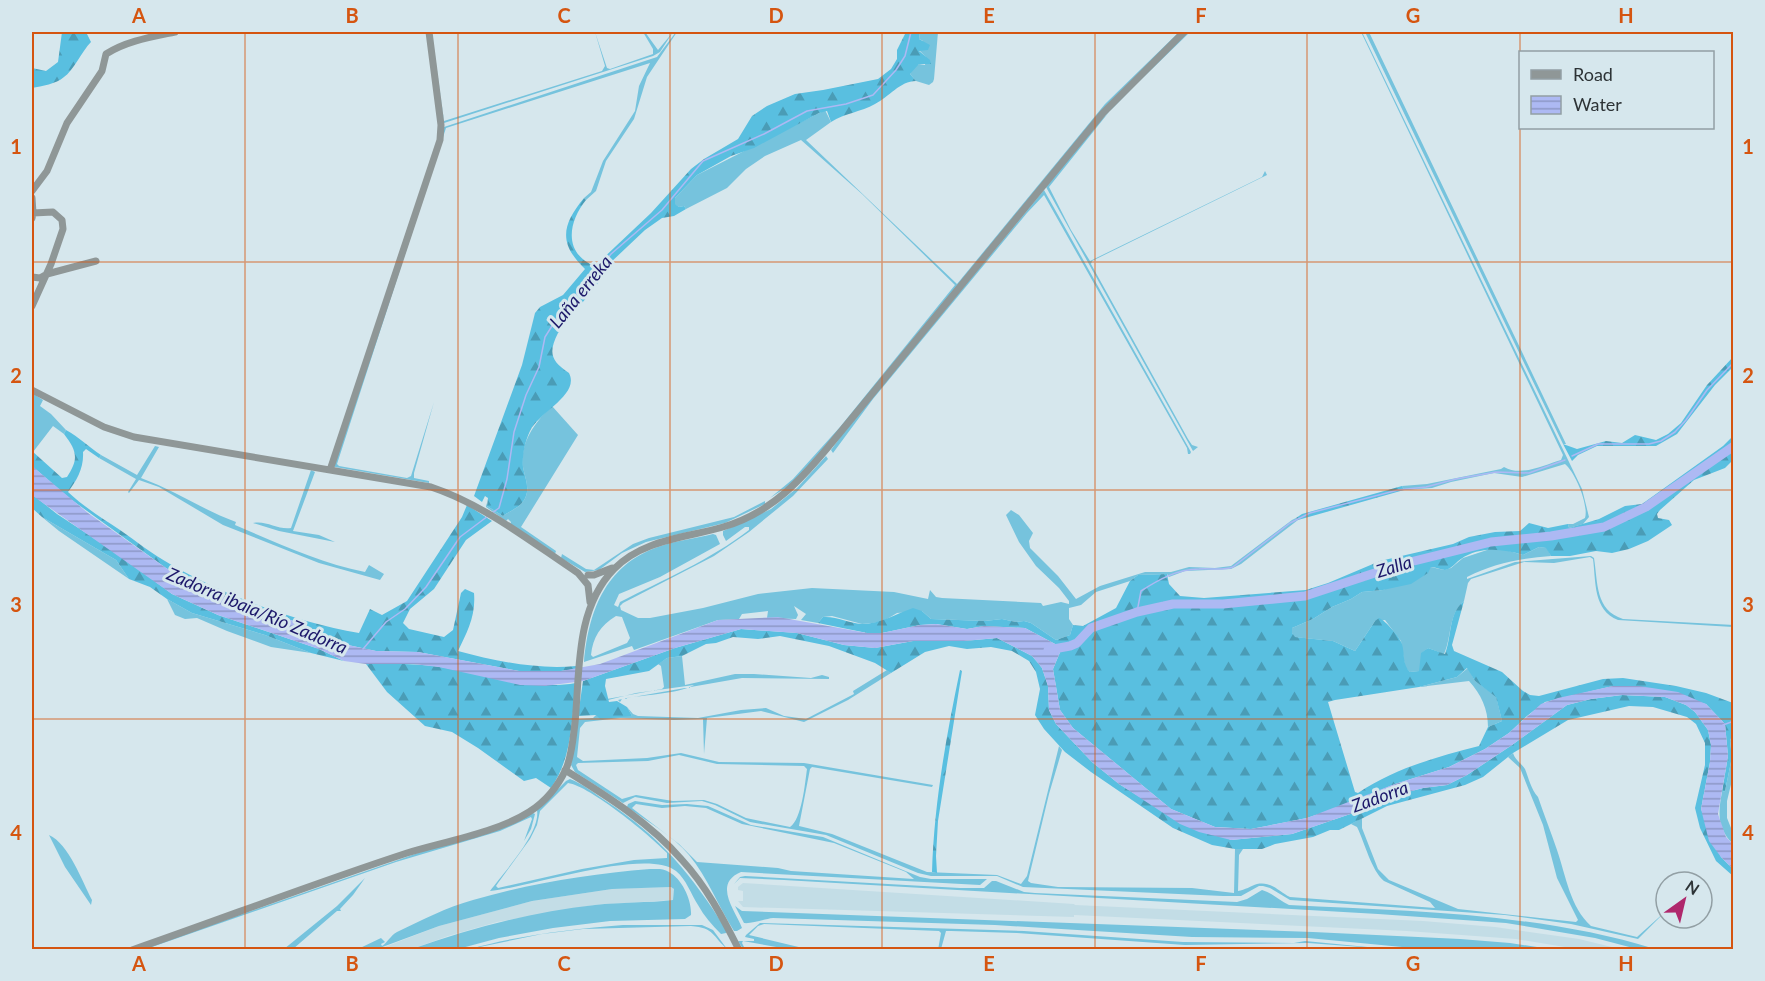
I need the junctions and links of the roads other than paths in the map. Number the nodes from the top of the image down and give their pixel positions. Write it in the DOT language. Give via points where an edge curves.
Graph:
graph roads {
  1 [pos="175,32"];
  2 [pos="429,32"];
  3 [pos="1184,32"];
  4 [pos="32,191"];
  5 [pos="32,198"];
  6 [pos="32,215"];
  7 [pos="96,261"];
  8 [pos="46,274"];
  9 [pos="32,276"];
  10 [pos="32,306"];
  11 [pos="32,390"];
  12 [pos="330,470"];
  13 [pos="617,565"];
  14 [pos="586,577"];
  15 [pos="599,587"];
  16 [pos="590,605"];
  17 [pos="565,770"];
  18 [pos="132,950"];
  19 [pos="739,950"];
  1 -- 4 [label="street" via="118,46 106,54 95,84 67,123 46,171"];
  2 -- 12 [label="street" via="440,140"];
  3 -- 13 [label="street" via="1103,113 793,488 757,513 725,527 646,547"];
  5 -- 6 [label="street"];
  6 -- 8 [label="street" via="53,212 62,220 63,229"];
  7 -- 8 [label="street"];
  8 -- 9 [label="street" via="40,278"];
  8 -- 10 [label="street"];
  11 -- 12 [label="street" via="104,428 134,437"];
  12 -- 14 [label="street" via="450,493"];
  13 -- 14 [label="street"];
  13 -- 15 [label="street"];
  14 -- 15 [label="street"];
  14 -- 16 [label="street"];
  15 -- 16 [label="street"];
  16 -- 17 [label="street" via="573,740"];
  17 -- 18 [label="street" via="541,803 518,819"];
  17 -- 19 [label="street" via="642,821 676,853 704,888"];
}
